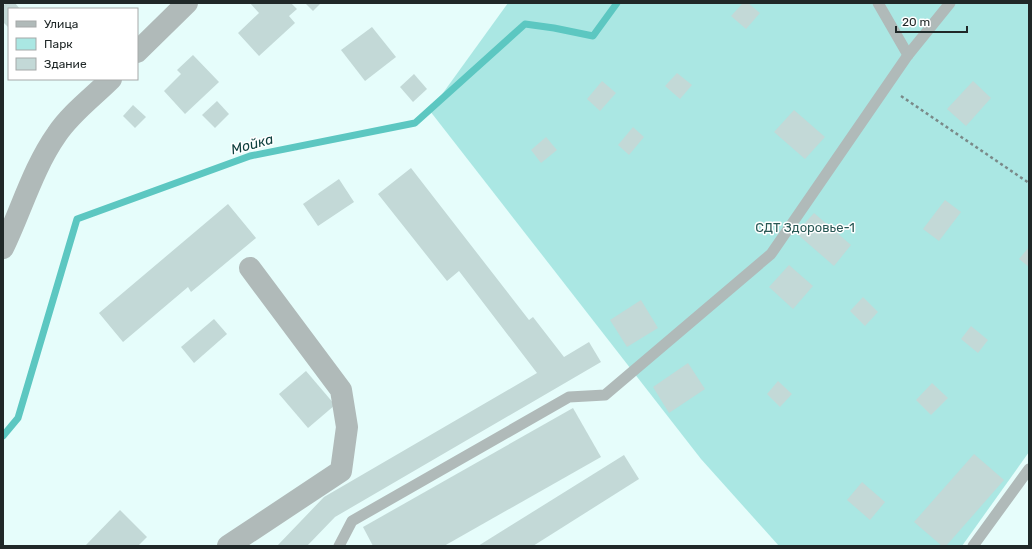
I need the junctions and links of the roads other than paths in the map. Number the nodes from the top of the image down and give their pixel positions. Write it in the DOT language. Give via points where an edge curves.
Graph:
graph roads {
  1 [pos="187,3"];
  2 [pos="878,3"];
  3 [pos="950,3"];
  4 [pos="138,51"];
  5 [pos="908,55"];
  6 [pos="110,80"];
  7 [pos="3,248"];
  8 [pos="250,268"];
  9 [pos="1029,469"];
  10 [pos="228,546"];
  11 [pos="339,546"];
  12 [pos="973,546"];
  1 -- 4 [label="street"];
  2 -- 5 [label="lane"];
  3 -- 5 [label="lane"];
  5 -- 11 [label="lane" via="771,254 605,395 569,397 352,521"];
  6 -- 7 [label="street" via="58,132 47,150"];
  8 -- 10 [label="street" via="341,390 347,427 341,471"];
  9 -- 12 [label="lane"];
}
